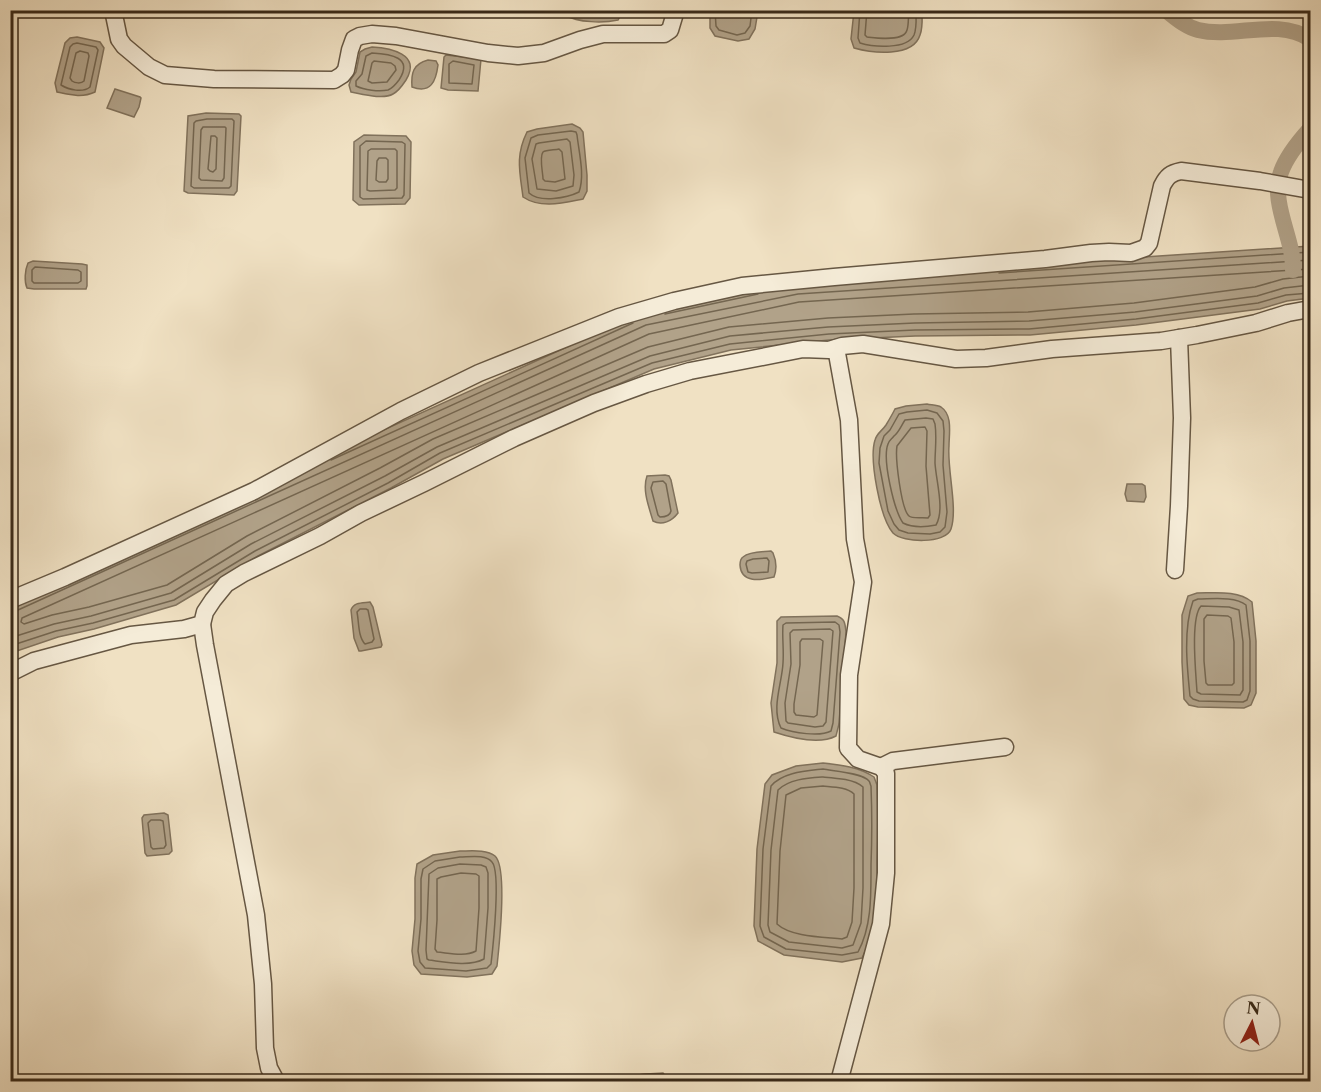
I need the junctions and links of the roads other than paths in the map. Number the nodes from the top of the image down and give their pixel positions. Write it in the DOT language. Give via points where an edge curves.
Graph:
graph roads {
  1 [pos="113,10"];
  2 [pos="676,10"];
  3 [pos="1306,189"];
  4 [pos="1311,309"];
  5 [pos="1179,338"];
  6 [pos="836,348"];
  7 [pos="1175,570"];
  8 [pos="10,600"];
  9 [pos="202,624"];
  10 [pos="10,673"];
  11 [pos="1005,747"];
  12 [pos="881,767"];
  13 [pos="278,1082"];
  14 [pos="839,1082"];
  1 -- 2 [label="street" via="124,46 165,75 334,80 346,70 354,39 360,36 396,36 518,56 544,53 603,34 664,34 670,30"];
  3 -- 8 [label="street" via="1181,171 1166,177 1149,243 1131,253 1091,253 742,286 619,317 479,373 255,491"];
  4 -- 5 [label="street"];
  5 -- 6 [label="street" via="956,359 862,344"];
  5 -- 7 [label="street" via="1182,418"];
  6 -- 9 [label="street" via="803,349 679,374 594,403 524,433 244,573 226,584 205,612"];
  6 -- 12 [label="street" via="849,420 855,538 863,582 849,675 848,748 858,759"];
  9 -- 10 [label="street" via="130,635 34,662"];
  9 -- 13 [label="street" via="256,915 265,1048 269,1068"];
  11 -- 12 [label="street" via="893,761"];
  12 -- 14 [label="street" via="886,773 882,924"];
}
